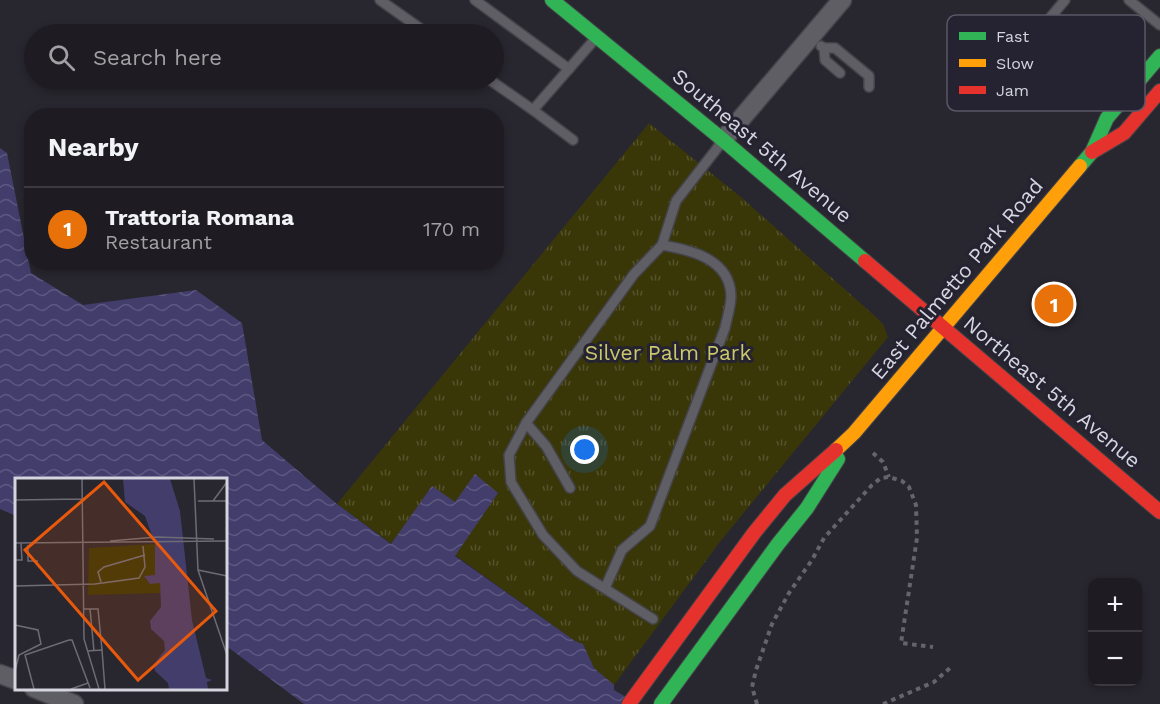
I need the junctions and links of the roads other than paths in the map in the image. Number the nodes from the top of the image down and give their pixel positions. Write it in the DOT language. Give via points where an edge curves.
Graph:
graph roads {
  1 [pos="380,0"];
  2 [pos="475,0"];
  3 [pos="552,0"];
  4 [pos="842,0"];
  5 [pos="1065,0"];
  6 [pos="1129,0"];
  7 [pos="1052,15"];
  8 [pos="414,24"];
  9 [pos="1160,25"];
  10 [pos="596,37"];
  11 [pos="817,42"];
  12 [pos="1160,56"];
  13 [pos="569,69"];
  14 [pos="840,72"];
  15 [pos="1145,74"];
  16 [pos="870,87"];
  17 [pos="504,90"];
  18 [pos="1160,91"];
  19 [pos="1145,108"];
  20 [pos="533,110"];
  21 [pos="1113,111"];
  22 [pos="1143,111"];
  23 [pos="573,140"];
  24 [pos="723,140"];
  25 [pos="1092,152"];
  26 [pos="662,245"];
  27 [pos="944,327"];
  28 [pos="526,423"];
  29 [pos="854,433"];
  30 [pos="570,488"];
  31 [pos="1160,512"];
  32 [pos="605,588"];
  33 [pos="653,619"];
  34 [pos="0,674"];
  35 [pos="15,680"];
  36 [pos="39,689"];
  37 [pos="74,704"];
  38 [pos="629,704"];
  39 [pos="661,704"];
  1 -- 8 [label="lane"];
  2 -- 13 [label="lane"];
  3 -- 10 [label="main road, Southeast 5th Avenue"];
  4 -- 11 [label="street"];
  5 -- 7 [label="lane"];
  6 -- 9 [label="lane"];
  10 -- 13 [label="lane"];
  10 -- 24 [label="main road, Southeast 5th Avenue"];
  11 -- 14 [label="lane" via="825,60"];
  11 -- 16 [label="lane" via="848,57 869,76"];
  11 -- 24 [label="street"];
  12 -- 15 [label="main road, East Palmetto Park Road"];
  13 -- 20 [label="lane"];
  17 -- 20 [label="lane"];
  18 -- 19 [label="main road, East Palmetto Park Road"];
  20 -- 23 [label="lane"];
  21 -- 25 [label="main road, East Palmetto Park Road"];
  22 -- 25 [label="main road, East Palmetto Park Road" via="1124,133"];
  24 -- 26 [label="lane" via="676,201"];
  24 -- 27 [label="main road, Southeast 5th Avenue" via="790,191"];
  25 -- 27 [label="main road, East Palmetto Park Road"];
  26 -- 28 [label="lane" via="634,274"];
  26 -- 32 [label="lane" via="711,260 726,276 731,295 725,328 650,526 622,550"];
  27 -- 29 [label="main road, East Palmetto Park Road"];
  27 -- 31 [label="main road, Northeast 5th Avenue"];
  28 -- 30 [label="lane" via="546,446"];
  28 -- 32 [label="lane" via="509,455 511,482 543,535 578,571"];
  29 -- 38 [label="main road, East Palmetto Park Road" via="785,495 753,533"];
  29 -- 39 [label="main road, East Palmetto Park Road" via="807,508"];
  32 -- 33 [label="lane"];
  34 -- 35 [label="street"];
  36 -- 37 [label="street"];
}
